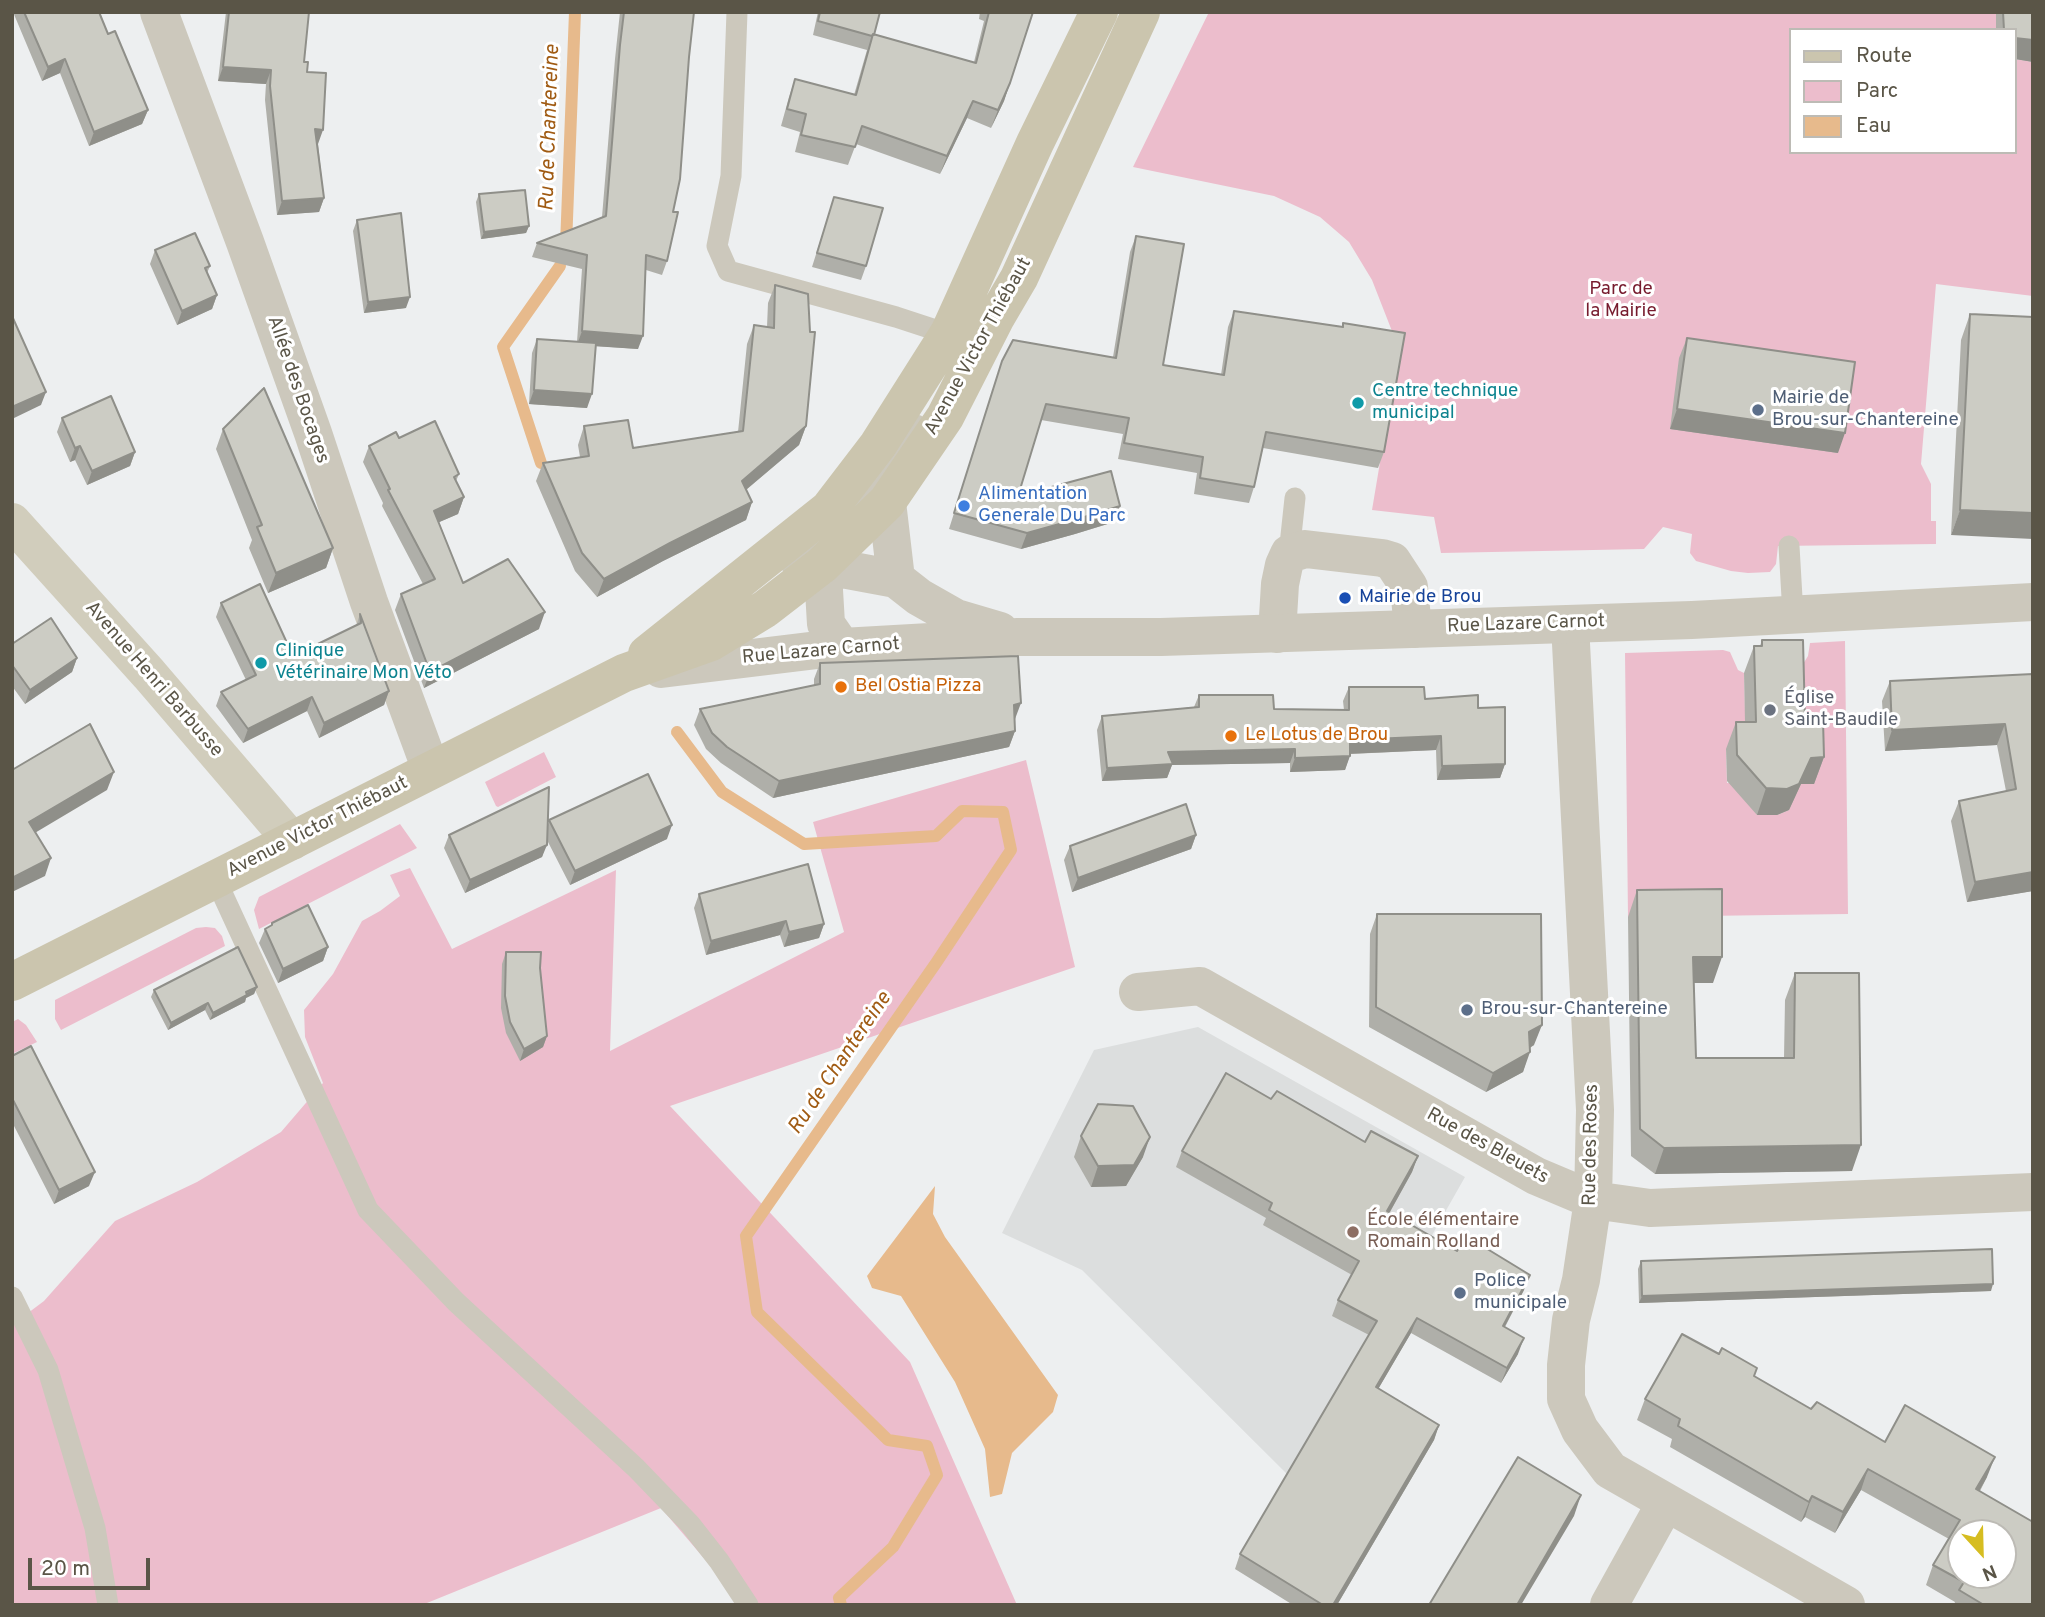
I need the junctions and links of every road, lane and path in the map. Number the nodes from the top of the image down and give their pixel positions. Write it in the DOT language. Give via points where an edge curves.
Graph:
graph roads {
  1 [pos="159,12"];
  2 [pos="737,12"];
  3 [pos="1099,12"];
  4 [pos="1142,12"];
  5 [pos="957,342"];
  6 [pos="1295,498"];
  7 [pos="887,502"];
  8 [pos="12,522"];
  9 [pos="1789,546"];
  10 [pos="1289,554"];
  11 [pos="772,557"];
  12 [pos="822,565"];
  13 [pos="895,579"];
  14 [pos="2033,603"];
  15 [pos="1793,615"];
  16 [pos="1570,624"];
  17 [pos="1413,629"];
  18 [pos="1277,634"];
  19 [pos="1018,637"];
  20 [pos="842,647"];
  21 [pos="624,673"];
  22 [pos="431,770"];
  23 [pos="292,841"];
  24 [pos="216,880"];
  25 [pos="12,982"];
  26 [pos="1138,992"];
  27 [pos="2033,1192"];
  28 [pos="1593,1200"];
  29 [pos="12,1297"];
  30 [pos="1666,1502"];
  31 [pos="108,1605"];
  32 [pos="748,1605"];
  33 [pos="1609,1605"];
  34 [pos="1846,1605"];
  1 -- 22 [label="street, Allée des Bocages"];
  2 -- 5 [label="lane" via="730,176 717,247 728,271 895,317"];
  3 -- 5 [label="main road, Avenue Victor Thiébaut" via="1035,143"];
  4 -- 5 [label="main road, Avenue Victor Thiébaut" via="1019,278"];
  5 -- 7 [label="main road, Avenue Victor Thiébaut" via="945,417"];
  5 -- 11 [label="main road, Avenue Victor Thiébaut" via="829,509"];
  5 -- 12 [label="street" via="951,370 911,438 864,498 821,540"];
  6 -- 10 [label="lane"];
  7 -- 12 [label="main road, Avenue Victor Thiébaut"];
  7 -- 13 [label="street"];
  8 -- 23 [label="main road, Avenue Henri Barbusse"];
  9 -- 15 [label="lane"];
  10 -- 17 [label="street" via="1305,550 1391,561 1409,587"];
  10 -- 18 [label="street" via="1280,584"];
  11 -- 12 [label="street, Rue Lazare Carnot"];
  11 -- 21 [label="main road, Avenue Victor Thiébaut"];
  12 -- 13 [label="street, Rue Lazare Carnot"];
  12 -- 20 [label="street" via="826,624"];
  12 -- 21 [label="main road, Avenue Victor Thiébaut" via="765,609 711,642"];
  13 -- 19 [label="street, Rue Lazare Carnot" via="956,618"];
  14 -- 15 [label="street, Rue Lazare Carnot"];
  15 -- 16 [label="street, Rue Lazare Carnot"];
  16 -- 17 [label="street, Rue Lazare Carnot"];
  16 -- 28 [label="street, Rue des Roses" via="1595,1110"];
  17 -- 18 [label="street, Rue Lazare Carnot"];
  18 -- 19 [label="street, Rue Lazare Carnot"];
  19 -- 20 [label="street, Rue Lazare Carnot"];
  20 -- 21 [label="street, Rue Lazare Carnot"];
  21 -- 22 [label="main road, Avenue Victor Thiébaut"];
  22 -- 23 [label="main road, Avenue Victor Thiébaut"];
  23 -- 24 [label="main road, Avenue Victor Thiébaut"];
  24 -- 25 [label="main road, Avenue Victor Thiébaut"];
  24 -- 32 [label="lane" via="368,1210 456,1302 636,1468 719,1561"];
  26 -- 28 [label="street, Rue des Bleuets" via="1200,986 1536,1176"];
  27 -- 28 [label="street, Rue des Bleuets" via="1650,1208"];
  28 -- 30 [label="street, Rue des Roses" via="1571,1320 1566,1399 1580,1430 1610,1469"];
  29 -- 31 [label="lane" via="48,1370 95,1528"];
  30 -- 33 [label="street"];
  30 -- 34 [label="street, Rue des Roses"];
}
